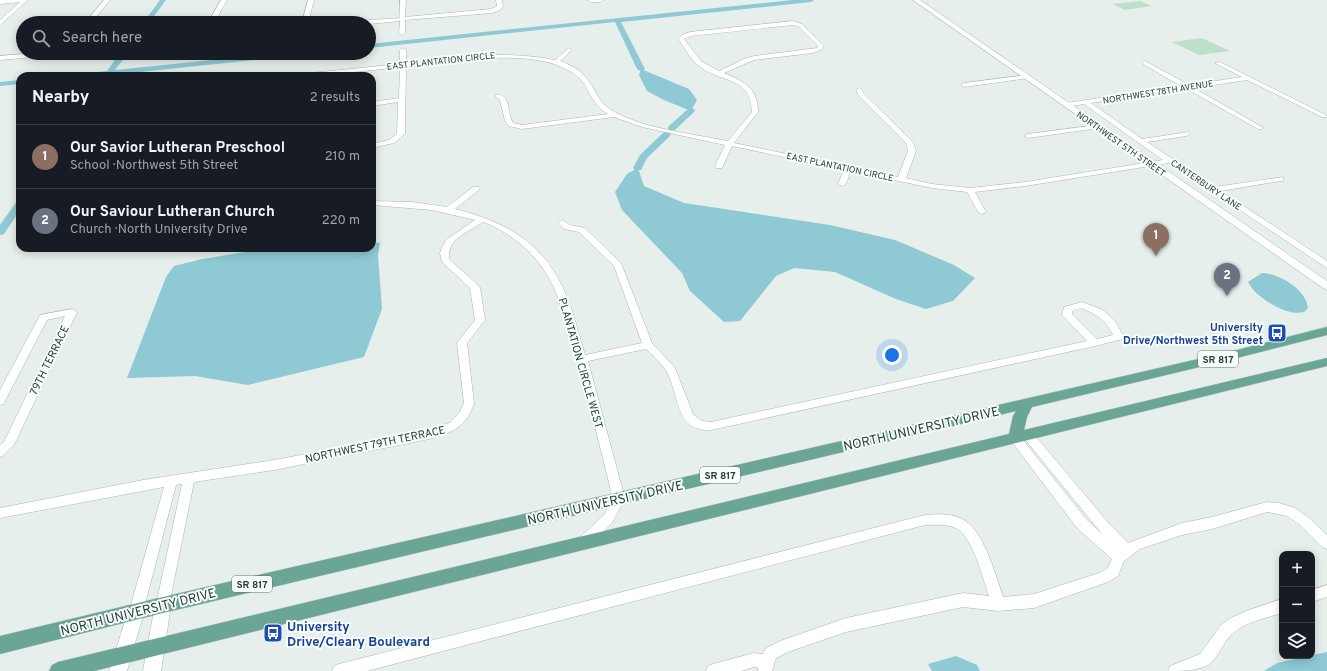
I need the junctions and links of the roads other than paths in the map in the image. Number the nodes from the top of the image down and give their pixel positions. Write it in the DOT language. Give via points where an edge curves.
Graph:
graph roads {
  1 [pos="25,0"];
  2 [pos="107,0"];
  3 [pos="224,0"];
  4 [pos="311,0"];
  5 [pos="403,0"];
  6 [pos="499,0"];
  7 [pos="590,0"];
  8 [pos="601,0"];
  9 [pos="916,0"];
  10 [pos="0,2"];
  11 [pos="94,16"];
  12 [pos="215,16"];
  13 [pos="307,16"];
  14 [pos="402,19"];
  15 [pos="376,21"];
  16 [pos="0,24"];
  17 [pos="402,33"];
  18 [pos="403,50"];
  19 [pos="569,50"];
  20 [pos="16,57"];
  21 [pos="0,58"];
  22 [pos="556,62"];
  23 [pos="1145,63"];
  24 [pos="1218,63"];
  25 [pos="402,64"];
  26 [pos="335,72"];
  27 [pos="720,73"];
  28 [pos="1027,77"];
  29 [pos="1249,78"];
  30 [pos="964,85"];
  31 [pos="1188,87"];
  32 [pos="859,90"];
  33 [pos="498,96"];
  34 [pos="401,100"];
  35 [pos="376,103"];
  36 [pos="1086,103"];
  37 [pos="1066,105"];
  38 [pos="614,115"];
  39 [pos="1324,116"];
  40 [pos="1098,127"];
  41 [pos="1260,128"];
  42 [pos="1186,134"];
  43 [pos="1028,136"];
  44 [pos="1141,141"];
  45 [pos="730,143"];
  46 [pos="376,145"];
  47 [pos="1170,161"];
  48 [pos="1151,164"];
  49 [pos="719,166"];
  50 [pos="848,170"];
  51 [pos="1280,179"];
  52 [pos="901,180"];
  53 [pos="842,184"];
  54 [pos="476,189"];
  55 [pos="970,190"];
  56 [pos="1213,190"];
  57 [pos="376,203"];
  58 [pos="448,210"];
  59 [pos="982,212"];
  60 [pos="482,219"];
  61 [pos="562,223"];
  62 [pos="1327,265"];
  63 [pos="1327,286"];
  64 [pos="1327,331"];
  65 [pos="1095,343"];
  66 [pos="648,345"];
  67 [pos="582,359"];
  68 [pos="1327,362"];
  69 [pos="0,401"];
  70 [pos="1028,403"];
  71 [pos="1021,436"];
  72 [pos="0,452"];
  73 [pos="189,479"];
  74 [pos="171,482"];
  75 [pos="1069,486"];
  76 [pos="1055,490"];
  77 [pos="619,499"];
  78 [pos="0,513"];
  79 [pos="1327,543"];
  80 [pos="583,544"];
  81 [pos="1123,554"];
  82 [pos="1327,591"];
  83 [pos="1315,595"];
  84 [pos="998,604"];
  85 [pos="163,605"];
  86 [pos="1279,607"];
  87 [pos="136,612"];
  88 [pos="0,645"];
  89 [pos="156,647"];
  90 [pos="121,663"];
  91 [pos="766,666"];
  92 [pos="58,671"];
  93 [pos="152,671"];
  94 [pos="339,671"];
  95 [pos="713,671"];
  96 [pos="1175,671"];
  1 -- 10 [label="street"];
  1 -- 16 [label="street"];
  2 -- 11 [label="street"];
  3 -- 12 [label="street"];
  4 -- 13 [label="street"];
  5 -- 14 [label="street"];
  6 -- 14 [label="street" via="500,6 492,11"];
  7 -- 8 [label="street"];
  9 -- 28 [label="street, NORTHWEST 5TH STREET"];
  14 -- 15 [label="street"];
  14 -- 17 [label="street"];
  18 -- 25 [label="street"];
  19 -- 22 [label="street"];
  20 -- 21 [label="street"];
  22 -- 25 [label="street, EAST PLANTATION CIRCLE" via="535,57 506,55"];
  22 -- 38 [label="street, EAST PLANTATION CIRCLE" via="572,68 583,77 596,100"];
  23 -- 31 [label="street"];
  24 -- 29 [label="street"];
  25 -- 26 [label="street, EAST PLANTATION CIRCLE"];
  25 -- 34 [label="street"];
  27 -- 27 [label="street" via="704,67 697,61 681,39 690,34 793,23 800,25 821,46 813,51 746,60"];
  27 -- 45 [label="street" via="746,87 756,106 755,112"];
  28 -- 30 [label="street"];
  28 -- 37 [label="street, NORTHWEST 5TH STREET"];
  29 -- 31 [label="street, NORTHWEST 78TH AVENUE"];
  29 -- 39 [label="street"];
  31 -- 36 [label="street, NORTHWEST 78TH AVENUE"];
  31 -- 41 [label="street"];
  32 -- 52 [label="street" via="861,95 909,142 912,151"];
  33 -- 38 [label="street" via="503,99 511,125 522,126"];
  34 -- 35 [label="street"];
  34 -- 46 [label="street" via="401,134 396,140"];
  36 -- 37 [label="street, NORTHWEST 78TH AVENUE"];
  36 -- 44 [label="street, CANTERBURY LANE"];
  37 -- 40 [label="street, NORTHWEST 5TH STREET"];
  38 -- 45 [label="street, EAST PLANTATION CIRCLE" via="644,126"];
  40 -- 43 [label="street"];
  40 -- 48 [label="street, NORTHWEST 5TH STREET"];
  42 -- 44 [label="street"];
  44 -- 47 [label="street, CANTERBURY LANE"];
  45 -- 49 [label="street"];
  45 -- 50 [label="street, EAST PLANTATION CIRCLE"];
  47 -- 48 [label="street, EAST PLANTATION CIRCLE"];
  47 -- 56 [label="street, CANTERBURY LANE"];
  48 -- 55 [label="street, EAST PLANTATION CIRCLE"];
  48 -- 63 [label="street, NORTHWEST 5TH STREET"];
  50 -- 52 [label="street, EAST PLANTATION CIRCLE"];
  50 -- 53 [label="street"];
  51 -- 56 [label="street"];
  52 -- 55 [label="street, EAST PLANTATION CIRCLE"];
  54 -- 58 [label="street"];
  55 -- 59 [label="street"];
  56 -- 62 [label="street, CANTERBURY LANE"];
  57 -- 58 [label="street, PLANTATION CIRCLE WEST"];
  58 -- 60 [label="street, PLANTATION CIRCLE WEST"];
  60 -- 67 [label="street, PLANTATION CIRCLE WEST" via="526,243 551,275 559,289"];
  60 -- 73 [label="street, NORTHWEST 79TH TERRACE" via="446,245 444,254 445,260 475,287 480,320 462,343 469,402 467,412 461,421 429,435"];
  61 -- 66 [label="street" via="567,227 582,230 618,265"];
  64 -- 70 [label="main road, NORTH UNIVERSITY DRIVE / SR 817"];
  65 -- 65 [label="street" via="1067,315 1067,309 1082,305 1100,312 1112,324 1119,337"];
  65 -- 66 [label="street" via="705,427 698,425 688,416 670,368"];
  66 -- 67 [label="street"];
  67 -- 77 [label="street, PLANTATION CIRCLE WEST"];
  68 -- 71 [label="main road, SR 817"];
  69 -- 72 [label="street, 79TH TERRACE" via="43,317 72,312 8,445"];
  70 -- 71 [label="main road" via="1020,416"];
  70 -- 77 [label="main road, NORTH UNIVERSITY DRIVE / SR 817"];
  71 -- 75 [label="street"];
  71 -- 76 [label="street"];
  71 -- 80 [label="main road, SR 817"];
  73 -- 74 [label="street, NORTHWEST 79TH TERRACE"];
  73 -- 85 [label="street"];
  74 -- 78 [label="street, NORTHWEST 79TH TERRACE" via="143,485"];
  74 -- 87 [label="street"];
  75 -- 76 [label="street"];
  75 -- 81 [label="street" via="1110,534"];
  76 -- 81 [label="street" via="1082,524"];
  77 -- 80 [label="street" via="608,519"];
  77 -- 85 [label="main road, NORTH UNIVERSITY DRIVE / SR 817"];
  79 -- 81 [label="street" via="1291,512 1267,507 1182,529 1136,545"];
  80 -- 89 [label="main road, SR 817"];
  81 -- 84 [label="street" via="1112,572 1103,578 1034,601"];
  82 -- 83 [label="street"];
  84 -- 91 [label="street" via="963,600 846,625 771,653"];
  84 -- 94 [label="street" via="981,554 961,524 948,520 925,520"];
  85 -- 87 [label="main road, NORTH UNIVERSITY DRIVE / SR 817"];
  85 -- 89 [label="street"];
  86 -- 96 [label="street" via="1234,624 1226,630 1205,659"];
  87 -- 88 [label="main road, NORTH UNIVERSITY DRIVE / SR 817"];
  87 -- 90 [label="street"];
  89 -- 90 [label="main road, SR 817"];
  89 -- 93 [label="street"];
  90 -- 92 [label="main road, SR 817"];
  91 -- 95 [label="street" via="754,660"];
}
